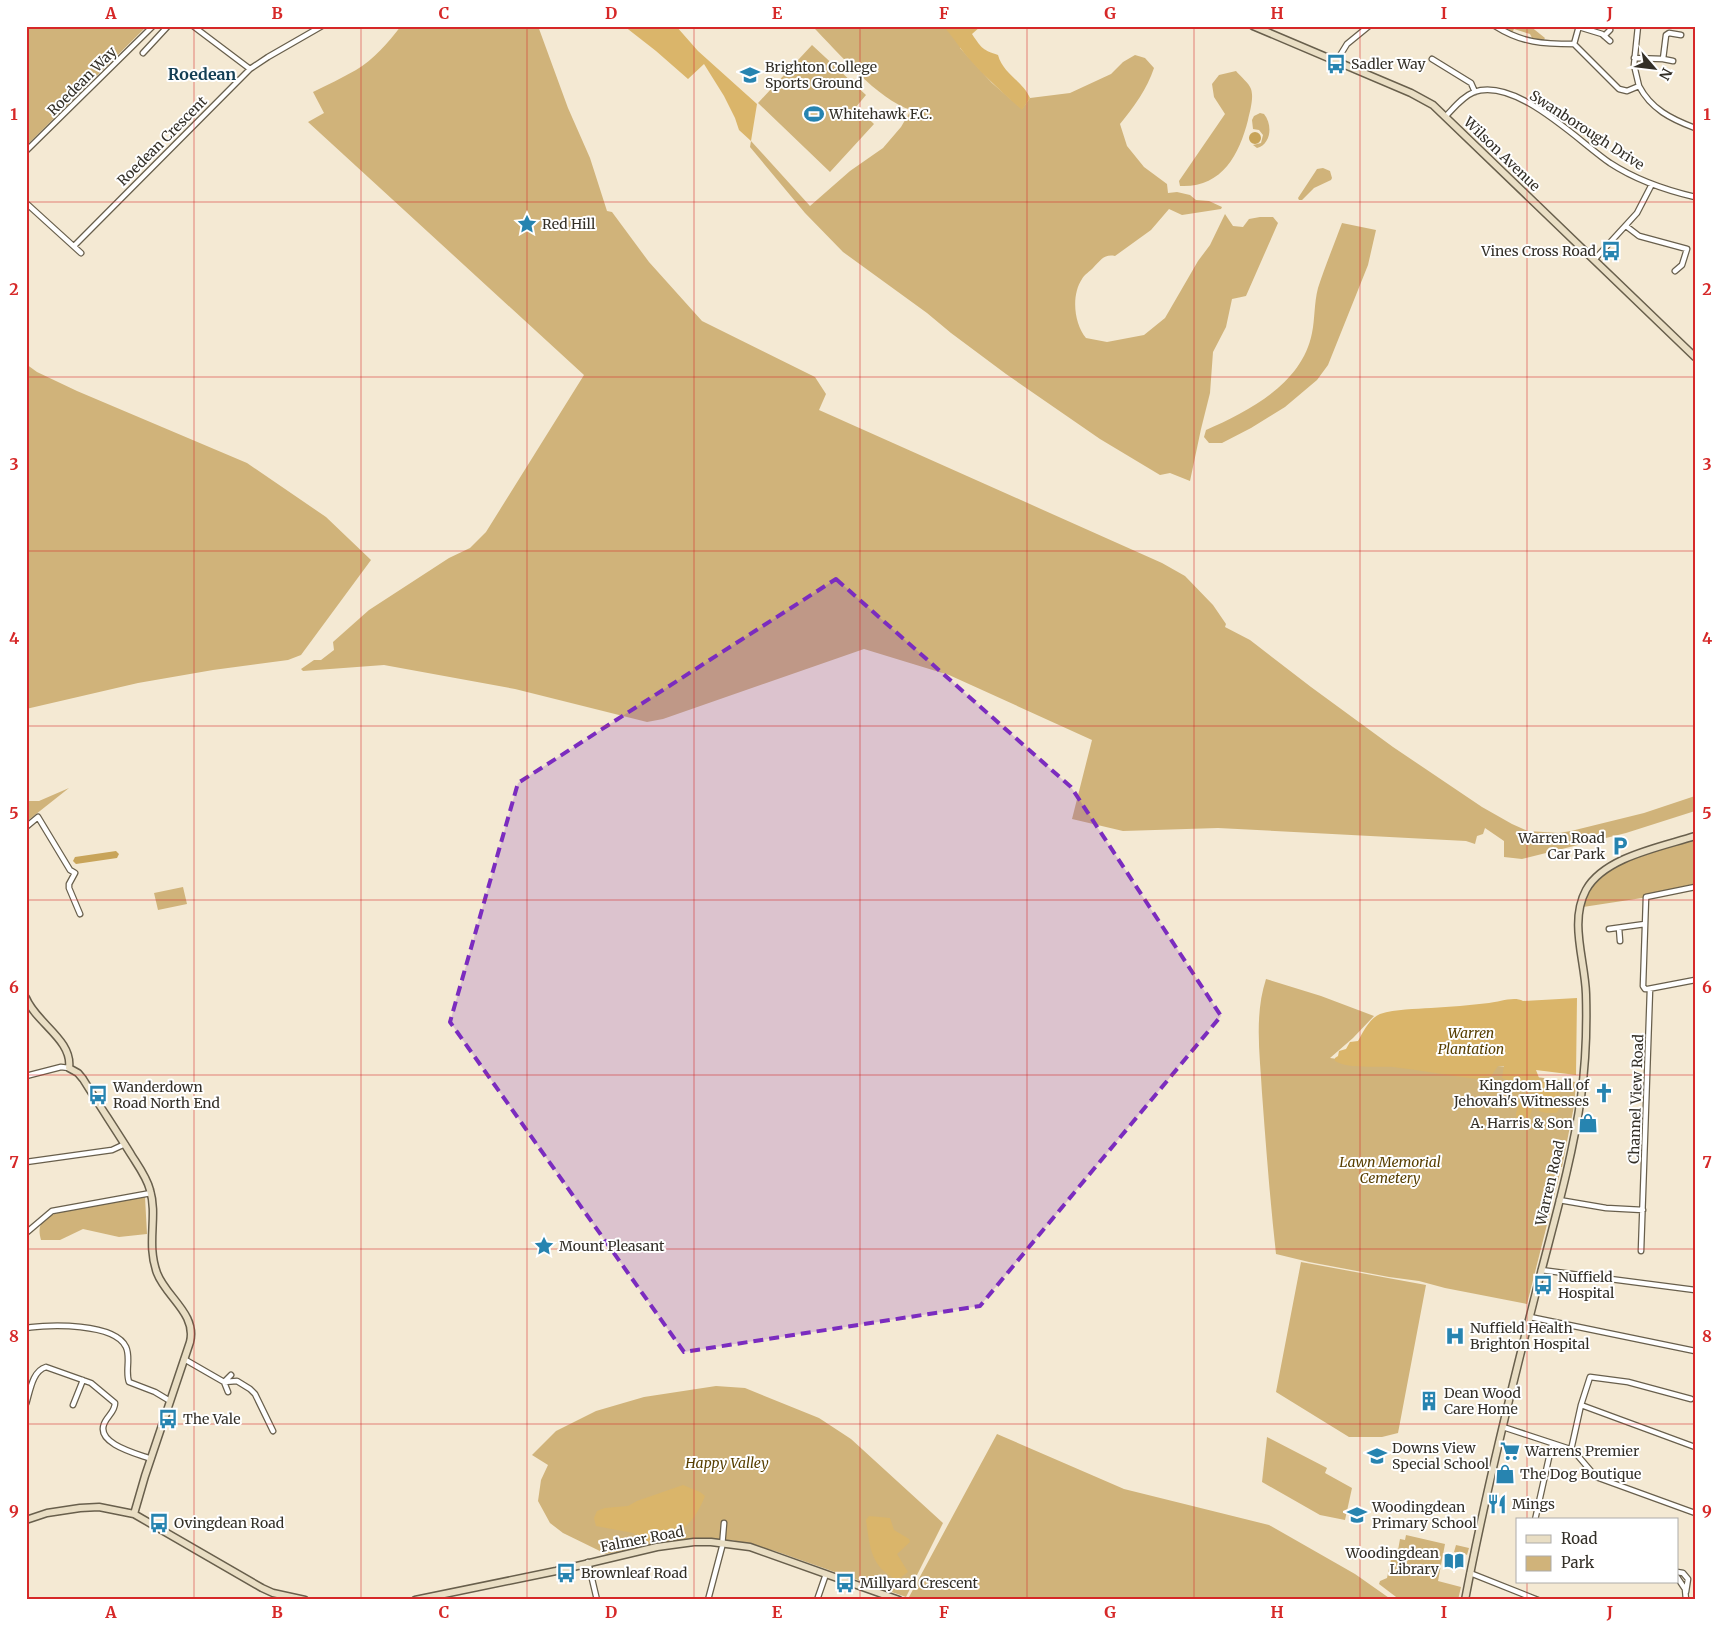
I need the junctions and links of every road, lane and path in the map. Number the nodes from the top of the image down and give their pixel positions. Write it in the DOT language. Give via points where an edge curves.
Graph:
graph roads {
  1 [pos="153,26"];
  2 [pos="168,26"];
  3 [pos="194,26"];
  4 [pos="322,26"];
  5 [pos="1253,26"];
  6 [pos="1369,26"];
  7 [pos="1495,26"];
  8 [pos="1579,26"];
  9 [pos="1638,26"];
  10 [pos="1504,29"];
  11 [pos="1610,30"];
  12 [pos="1682,34"];
  13 [pos="1604,36"];
  14 [pos="1610,41"];
  15 [pos="1574,44"];
  16 [pos="143,53"];
  17 [pos="1442,58"];
  18 [pos="1634,58"];
  19 [pos="1432,59"];
  20 [pos="1663,60"];
  21 [pos="1673,61"];
  22 [pos="1336,62"];
  23 [pos="1439,63"];
  24 [pos="250,69"];
  25 [pos="1639,86"];
  26 [pos="1475,92"];
  27 [pos="1445,117"];
  28 [pos="1695,128"];
  29 [pos="26,151"];
  30 [pos="1652,184"];
  31 [pos="1695,197"];
  32 [pos="26,203"];
  33 [pos="1626,226"];
  34 [pos="74,246"];
  35 [pos="1687,249"];
  36 [pos="1693,251"];
  37 [pos="81,252"];
  38 [pos="1594,260"];
  39 [pos="1675,271"];
  40 [pos="1695,357"];
  41 [pos="26,827"];
  42 [pos="1695,836"];
  43 [pos="1695,887"];
  44 [pos="80,914"];
  45 [pos="1645,924"];
  46 [pos="1619,928"];
  47 [pos="1609,930"];
  48 [pos="1619,939"];
  49 [pos="1695,980"];
  50 [pos="1650,989"];
  51 [pos="26,998"];
  52 [pos="69,1068"];
  53 [pos="26,1075"];
  54 [pos="125,1144"];
  55 [pos="26,1162"];
  56 [pos="151,1193"];
  57 [pos="1559,1200"];
  58 [pos="1643,1210"];
  59 [pos="26,1233"];
  60 [pos="1641,1251"];
  61 [pos="1542,1270"];
  62 [pos="1695,1290"];
  63 [pos="1530,1317"];
  64 [pos="26,1328"];
  65 [pos="1695,1351"];
  66 [pos="184,1359"];
  67 [pos="230,1375"];
  68 [pos="83,1380"];
  69 [pos="224,1382"];
  70 [pos="228,1392"];
  71 [pos="1692,1399"];
  72 [pos="170,1401"];
  73 [pos="26,1404"];
  74 [pos="73,1405"];
  75 [pos="1581,1406"];
  76 [pos="274,1418"];
  77 [pos="269,1421"];
  78 [pos="1503,1427"];
  79 [pos="273,1432"];
  80 [pos="1552,1444"];
  81 [pos="1695,1447"];
  82 [pos="1571,1450"];
  83 [pos="151,1459"];
  84 [pos="1695,1513"];
  85 [pos="134,1514"];
  86 [pos="1534,1518"];
  87 [pos="26,1520"];
  88 [pos="724,1524"];
  89 [pos="722,1543"];
  90 [pos="588,1562"];
  91 [pos="1678,1572"];
  92 [pos="1470,1573"];
  93 [pos="826,1574"];
  94 [pos="1678,1578"];
  95 [pos="1686,1592"];
  96 [pos="273,1593"];
  97 [pos="270,1600"];
  98 [pos="305,1600"];
  99 [pos="415,1600"];
  100 [pos="597,1600"];
  101 [pos="708,1600"];
  102 [pos="817,1600"];
  103 [pos="899,1600"];
  104 [pos="1465,1600"];
  105 [pos="1538,1600"];
  106 [pos="1686,1600"];
  1 -- 29 [label="street, Roedean Way"];
  2 -- 16 [label="street"];
  3 -- 24 [label="street"];
  4 -- 24 [label="street, Roedean Crescent"];
  5 -- 22 [label="street, Wilson Avenue"];
  6 -- 22 [label="street" via="1347,44"];
  7 -- 10 [label="street"];
  8 -- 13 [label="street"];
  8 -- 15 [label="street"];
  9 -- 18 [label="street"];
  10 -- 15 [label="street" via="1535,43"];
  11 -- 13 [label="street"];
  12 -- 20 [label="street" via="1666,35"];
  13 -- 14 [label="street"];
  15 -- 25 [label="street" via="1619,89 1627,91"];
  17 -- 23 [label="street"];
  18 -- 20 [label="street"];
  18 -- 25 [label="street"];
  19 -- 23 [label="street"];
  20 -- 21 [label="street"];
  22 -- 27 [label="street, Wilson Avenue" via="1421,98"];
  23 -- 26 [label="street" via="1471,83"];
  24 -- 34 [label="street, Roedean Crescent"];
  25 -- 28 [label="street" via="1656,108"];
  26 -- 27 [label="street"];
  26 -- 30 [label="street, Swanborough Drive" via="1495,91 1526,102 1546,113 1609,162"];
  27 -- 38 [label="street, Wilson Avenue"];
  30 -- 31 [label="street, Swanborough Drive"];
  30 -- 33 [label="street" via="1642,206"];
  32 -- 34 [label="street"];
  33 -- 35 [label="street" via="1637,235"];
  33 -- 38 [label="street"];
  34 -- 37 [label="street"];
  35 -- 36 [label="street"];
  35 -- 39 [label="street" via="1682,265"];
  38 -- 40 [label="street, Wilson Avenue"];
  41 -- 44 [label="street" via="38,817 70,870 75,873 69,888"];
  42 -- 57 [label="street, Warren Road" via="1612,865 1590,884 1580,904 1577,922 1586,992 1585,1060 1578,1116"];
  43 -- 45 [label="street" via="1646,896"];
  45 -- 46 [label="street"];
  45 -- 50 [label="street" via="1643,986"];
  46 -- 47 [label="street"];
  46 -- 48 [label="street"];
  49 -- 50 [label="street"];
  50 -- 58 [label="street, Channel View Road"];
  51 -- 52 [label="street" via="34,1014 59,1038"];
  52 -- 53 [label="street"];
  52 -- 54 [label="street" via="83,1079"];
  54 -- 55 [label="street" via="112,1150"];
  54 -- 56 [label="street"];
  56 -- 59 [label="street" via="52,1210"];
  56 -- 66 [label="street" via="151,1248 156,1271 190,1325 191,1339"];
  57 -- 58 [label="street"];
  57 -- 61 [label="street, Warren Road"];
  58 -- 60 [label="street, Channel View Road"];
  61 -- 62 [label="street"];
  61 -- 63 [label="street, Warren Road"];
  63 -- 65 [label="street"];
  63 -- 78 [label="street, Warren Road"];
  64 -- 72 [label="street" via="52,1325 84,1327 114,1336 127,1349 129,1382"];
  66 -- 69 [label="street"];
  66 -- 72 [label="street"];
  67 -- 69 [label="street"];
  68 -- 73 [label="street" via="46,1367 40,1369"];
  68 -- 74 [label="street"];
  68 -- 83 [label="street" via="115,1403 104,1426 107,1438 123,1449"];
  69 -- 70 [label="street"];
  69 -- 77 [label="street" via="237,1381 253,1391"];
  71 -- 75 [label="street" via="1628,1382 1590,1377"];
  72 -- 83 [label="street"];
  75 -- 81 [label="street"];
  75 -- 82 [label="street"];
  76 -- 77 [label="street"];
  77 -- 79 [label="street"];
  78 -- 80 [label="street"];
  78 -- 92 [label="street, Warren Road"];
  80 -- 82 [label="street"];
  80 -- 86 [label="street"];
  82 -- 84 [label="street" via="1595,1477"];
  83 -- 85 [label="street"];
  85 -- 87 [label="street" via="80,1508"];
  85 -- 96 [label="street"];
  88 -- 89 [label="street"];
  89 -- 90 [label="street, Falmer Road" via="679,1543"];
  89 -- 93 [label="street, Falmer Road" via="756,1549"];
  89 -- 101 [label="street"];
  90 -- 99 [label="street, Falmer Road"];
  90 -- 100 [label="street"];
  91 -- 95 [label="street" via="1688,1579"];
  92 -- 104 [label="street, Warren Road"];
  92 -- 105 [label="street"];
  93 -- 102 [label="street"];
  93 -- 103 [label="street, Falmer Road"];
  94 -- 95 [label="street"];
  95 -- 106 [label="street"];
  96 -- 97 [label="street"];
  96 -- 98 [label="street"];
}
